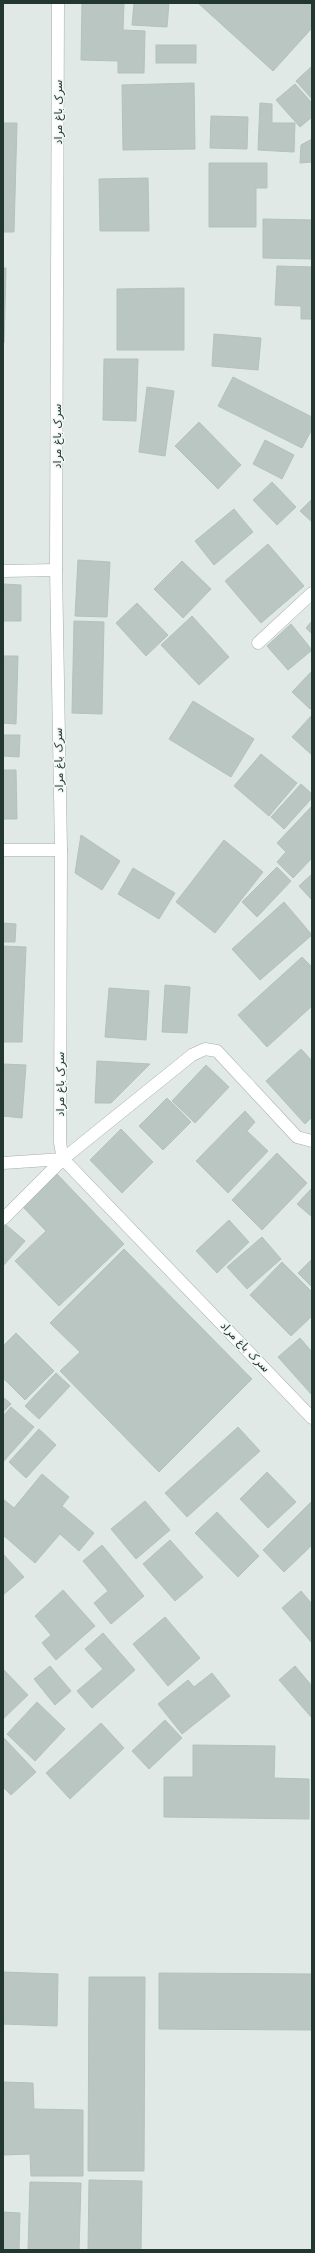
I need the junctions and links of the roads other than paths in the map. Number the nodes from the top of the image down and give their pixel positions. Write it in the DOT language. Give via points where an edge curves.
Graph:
graph roads {
  1 [pos="58,3"];
  2 [pos="56,570"];
  3 [pos="3,571"];
  4 [pos="312,593"];
  5 [pos="258,642"];
  6 [pos="3,850"];
  7 [pos="61,850"];
  8 [pos="312,1141"];
  9 [pos="63,1159"];
  10 [pos="3,1163"];
  11 [pos="3,1218"];
  12 [pos="312,1418"];
  1 -- 2 [label="street, سرک باغ مراد"];
  2 -- 3 [label="street"];
  2 -- 7 [label="street, سرک باغ مراد"];
  4 -- 5 [label="street"];
  6 -- 7 [label="street"];
  7 -- 9 [label="street, سرک باغ مراد" via="60,1143"];
  8 -- 9 [label="street" via="297,1137 217,1051 205,1049 192,1056"];
  9 -- 10 [label="street"];
  9 -- 11 [label="street"];
  9 -- 12 [label="street, سرک باغ مراد"];
}
